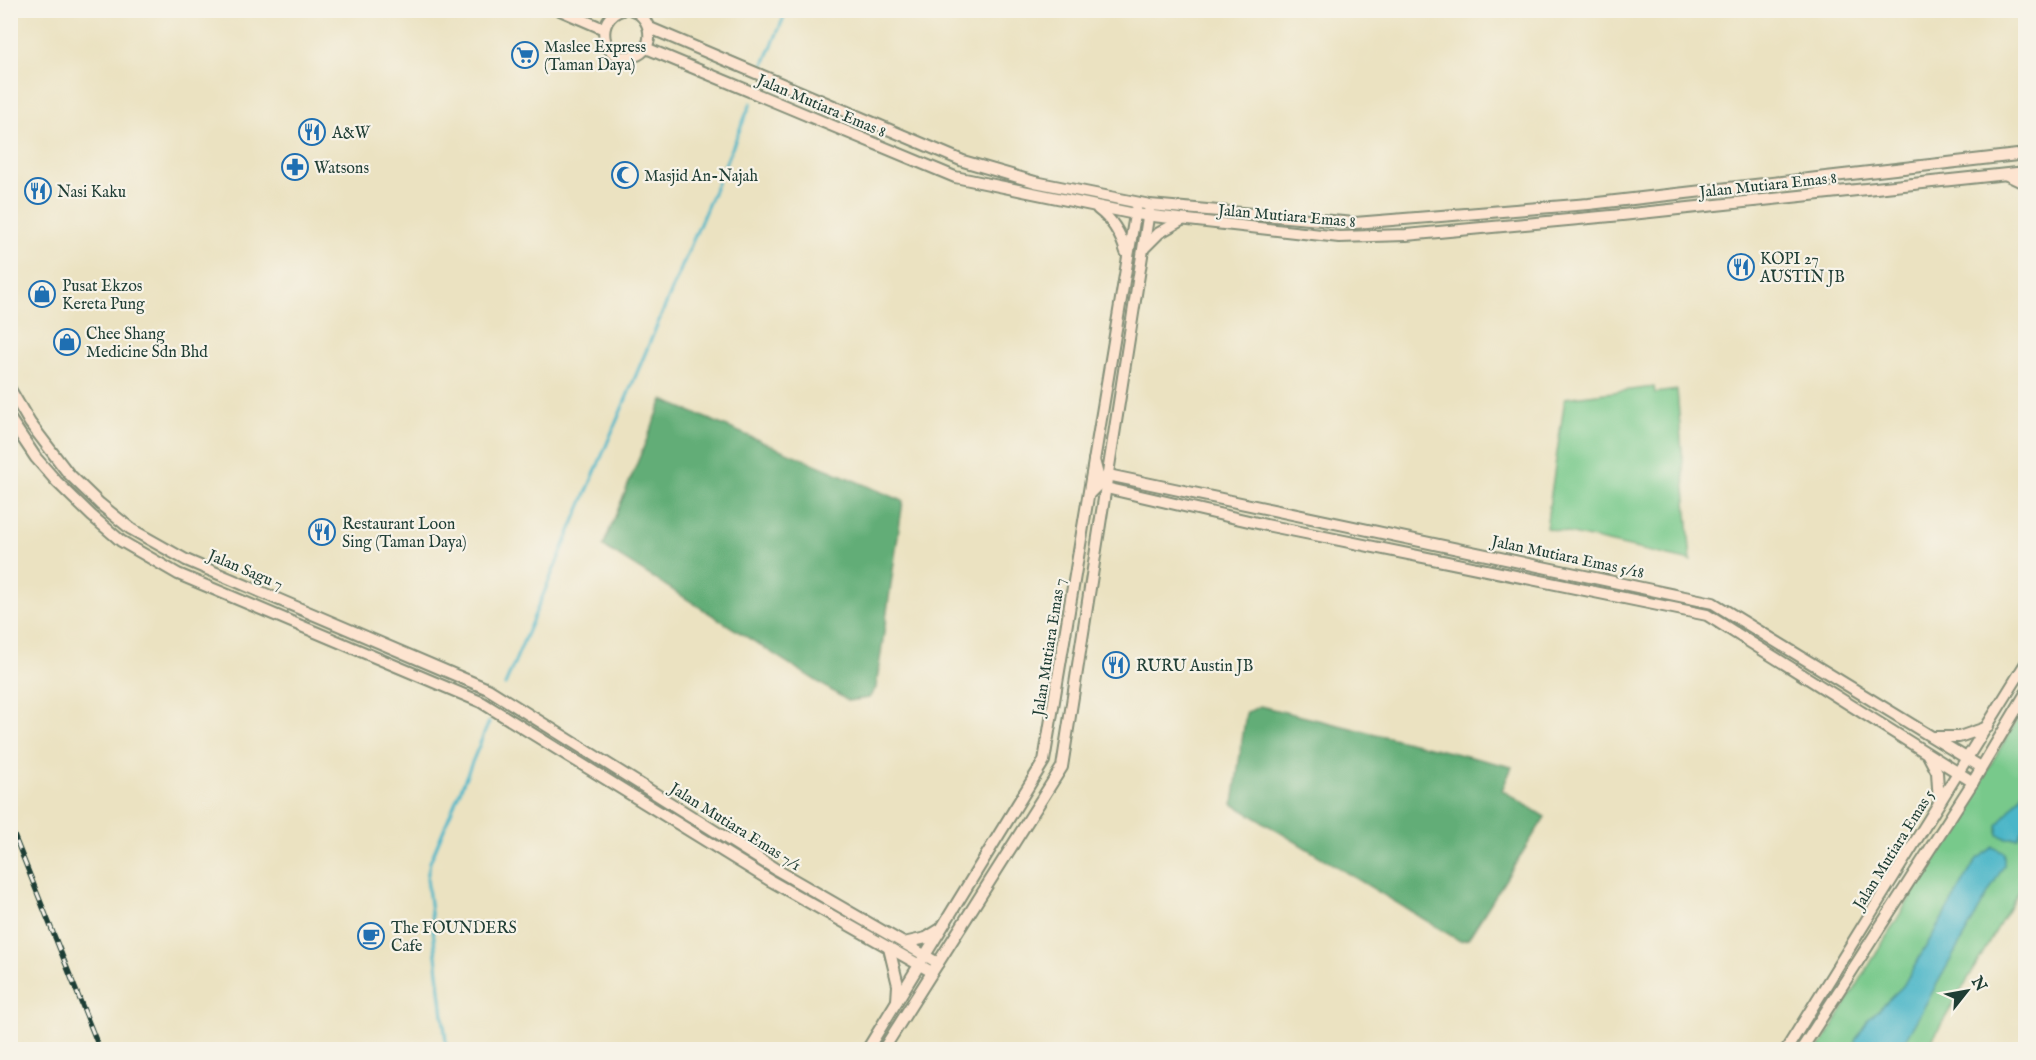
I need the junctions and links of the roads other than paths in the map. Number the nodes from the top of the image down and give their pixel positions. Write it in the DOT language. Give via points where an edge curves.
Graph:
graph roads {
  1 [pos="560,10"];
  2 [pos="600,10"];
  3 [pos="632,10"];
  4 [pos="617,13"];
  5 [pos="650,28"];
  6 [pos="603,29"];
  7 [pos="645,48"];
  8 [pos="2025,154"];
  9 [pos="2025,172"];
  10 [pos="2007,175"];
  11 [pos="2025,184"];
  12 [pos="1096,207"];
  13 [pos="1136,208"];
  14 [pos="1149,210"];
  15 [pos="1182,220"];
  16 [pos="1144,248"];
  17 [pos="1127,256"];
  18 [pos="10,389"];
  19 [pos="10,419"];
  20 [pos="1094,460"];
  21 [pos="1105,481"];
  22 [pos="1089,494"];
  23 [pos="2025,663"];
  24 [pos="2025,693"];
  25 [pos="521,710"];
  26 [pos="516,724"];
  27 [pos="1988,727"];
  28 [pos="1931,737"];
  29 [pos="1927,753"];
  30 [pos="1968,759"];
  31 [pos="1981,767"];
  32 [pos="1959,773"];
  33 [pos="1973,782"];
  34 [pos="1939,803"];
  35 [pos="942,928"];
  36 [pos="904,943"];
  37 [pos="889,948"];
  38 [pos="922,960"];
  39 [pos="935,968"];
  40 [pos="897,1001"];
  41 [pos="867,1050"];
  42 [pos="883,1050"];
  43 [pos="1786,1050"];
  44 [pos="1801,1050"];
  1 -- 6 [label="street"];
  2 -- 4 [label="street"];
  3 -- 5 [label="street" via="643,16"];
  4 -- 6 [label="street"];
  5 -- 7 [label="street"];
  5 -- 13 [label="street, Jalan Mutiara Emas 8" via="963,161"];
  6 -- 7 [label="street" via="605,43 614,53 634,56"];
  7 -- 12 [label="street, Jalan Mutiara Emas 8" via="956,177"];
  8 -- 14 [label="street, Jalan Mutiara Emas 8" via="1589,204 1355,223"];
  9 -- 10 [label="street, Jalan Mutiara Emas 8"];
  10 -- 11 [label="street"];
  10 -- 15 [label="street, Jalan Mutiara Emas 8" via="1406,235 1339,237"];
  12 -- 13 [label="street, Jalan Mutiara Emas 8"];
  12 -- 17 [label="street" via="1116,228"];
  13 -- 14 [label="street, Jalan Mutiara Emas 8"];
  13 -- 17 [label="street, Jalan Mutiara Emas 7"];
  14 -- 15 [label="street, Jalan Mutiara Emas 8"];
  14 -- 16 [label="street, Jalan Mutiara Emas 7"];
  15 -- 16 [label="street"];
  16 -- 21 [label="street, Jalan Mutiara Emas 7"];
  17 -- 20 [label="street, Jalan Mutiara Emas 7"];
  18 -- 25 [label="street, Jalan Sagu 7" via="68,473 131,529 186,560 488,689"];
  19 -- 26 [label="street, Jalan Sagu 7" via="57,482 122,542 178,574 481,702"];
  20 -- 21 [label="street"];
  20 -- 22 [label="street, Jalan Mutiara Emas 7"];
  21 -- 22 [label="street"];
  21 -- 28 [label="street, Jalan Mutiara Emas 5/18" via="1713,603"];
  21 -- 29 [label="street, Jalan Mutiara Emas 5/18" via="1266,525 1707,615"];
  21 -- 39 [label="street, Jalan Mutiara Emas 7" via="1062,767"];
  22 -- 35 [label="street, Jalan Mutiara Emas 7" via="1044,761"];
  23 -- 27 [label="street, Jalan Mutiara Emas 5"];
  24 -- 31 [label="street, Jalan Mutiara Emas 5"];
  25 -- 36 [label="street, Jalan Mutiara Emas 7/1" via="777,870"];
  26 -- 37 [label="street, Jalan Mutiara Emas 7/1" via="771,881"];
  27 -- 28 [label="street" via="1959,737"];
  27 -- 30 [label="street, Jalan Mutiara Emas 5"];
  28 -- 30 [label="street, Jalan Mutiara Emas 5/18"];
  29 -- 32 [label="street, Jalan Mutiara Emas 5/18"];
  29 -- 34 [label="street" via="1937,772"];
  30 -- 31 [label="street, Jalan Mutiara Emas 5/18"];
  30 -- 32 [label="street, Jalan Mutiara Emas 5"];
  31 -- 33 [label="street, Jalan Mutiara Emas 5"];
  32 -- 33 [label="street, Jalan Mutiara Emas 5/18"];
  32 -- 34 [label="street, Jalan Mutiara Emas 5"];
  33 -- 44 [label="street, Jalan Mutiara Emas 5"];
  34 -- 43 [label="street, Jalan Mutiara Emas 5"];
  35 -- 36 [label="street" via="926,938"];
  35 -- 38 [label="street, Jalan Mutiara Emas 7"];
  36 -- 38 [label="street, Jalan Mutiara Emas 7/1"];
  37 -- 38 [label="street, Jalan Mutiara Emas 7/1"];
  37 -- 40 [label="street" via="898,984"];
  38 -- 39 [label="street, Jalan Mutiara Emas 7/1"];
  38 -- 40 [label="street, Jalan Mutiara Emas 7"];
  39 -- 42 [label="street, Jalan Mutiara Emas 7"];
  40 -- 41 [label="street, Jalan Mutiara Emas 7"];
}
